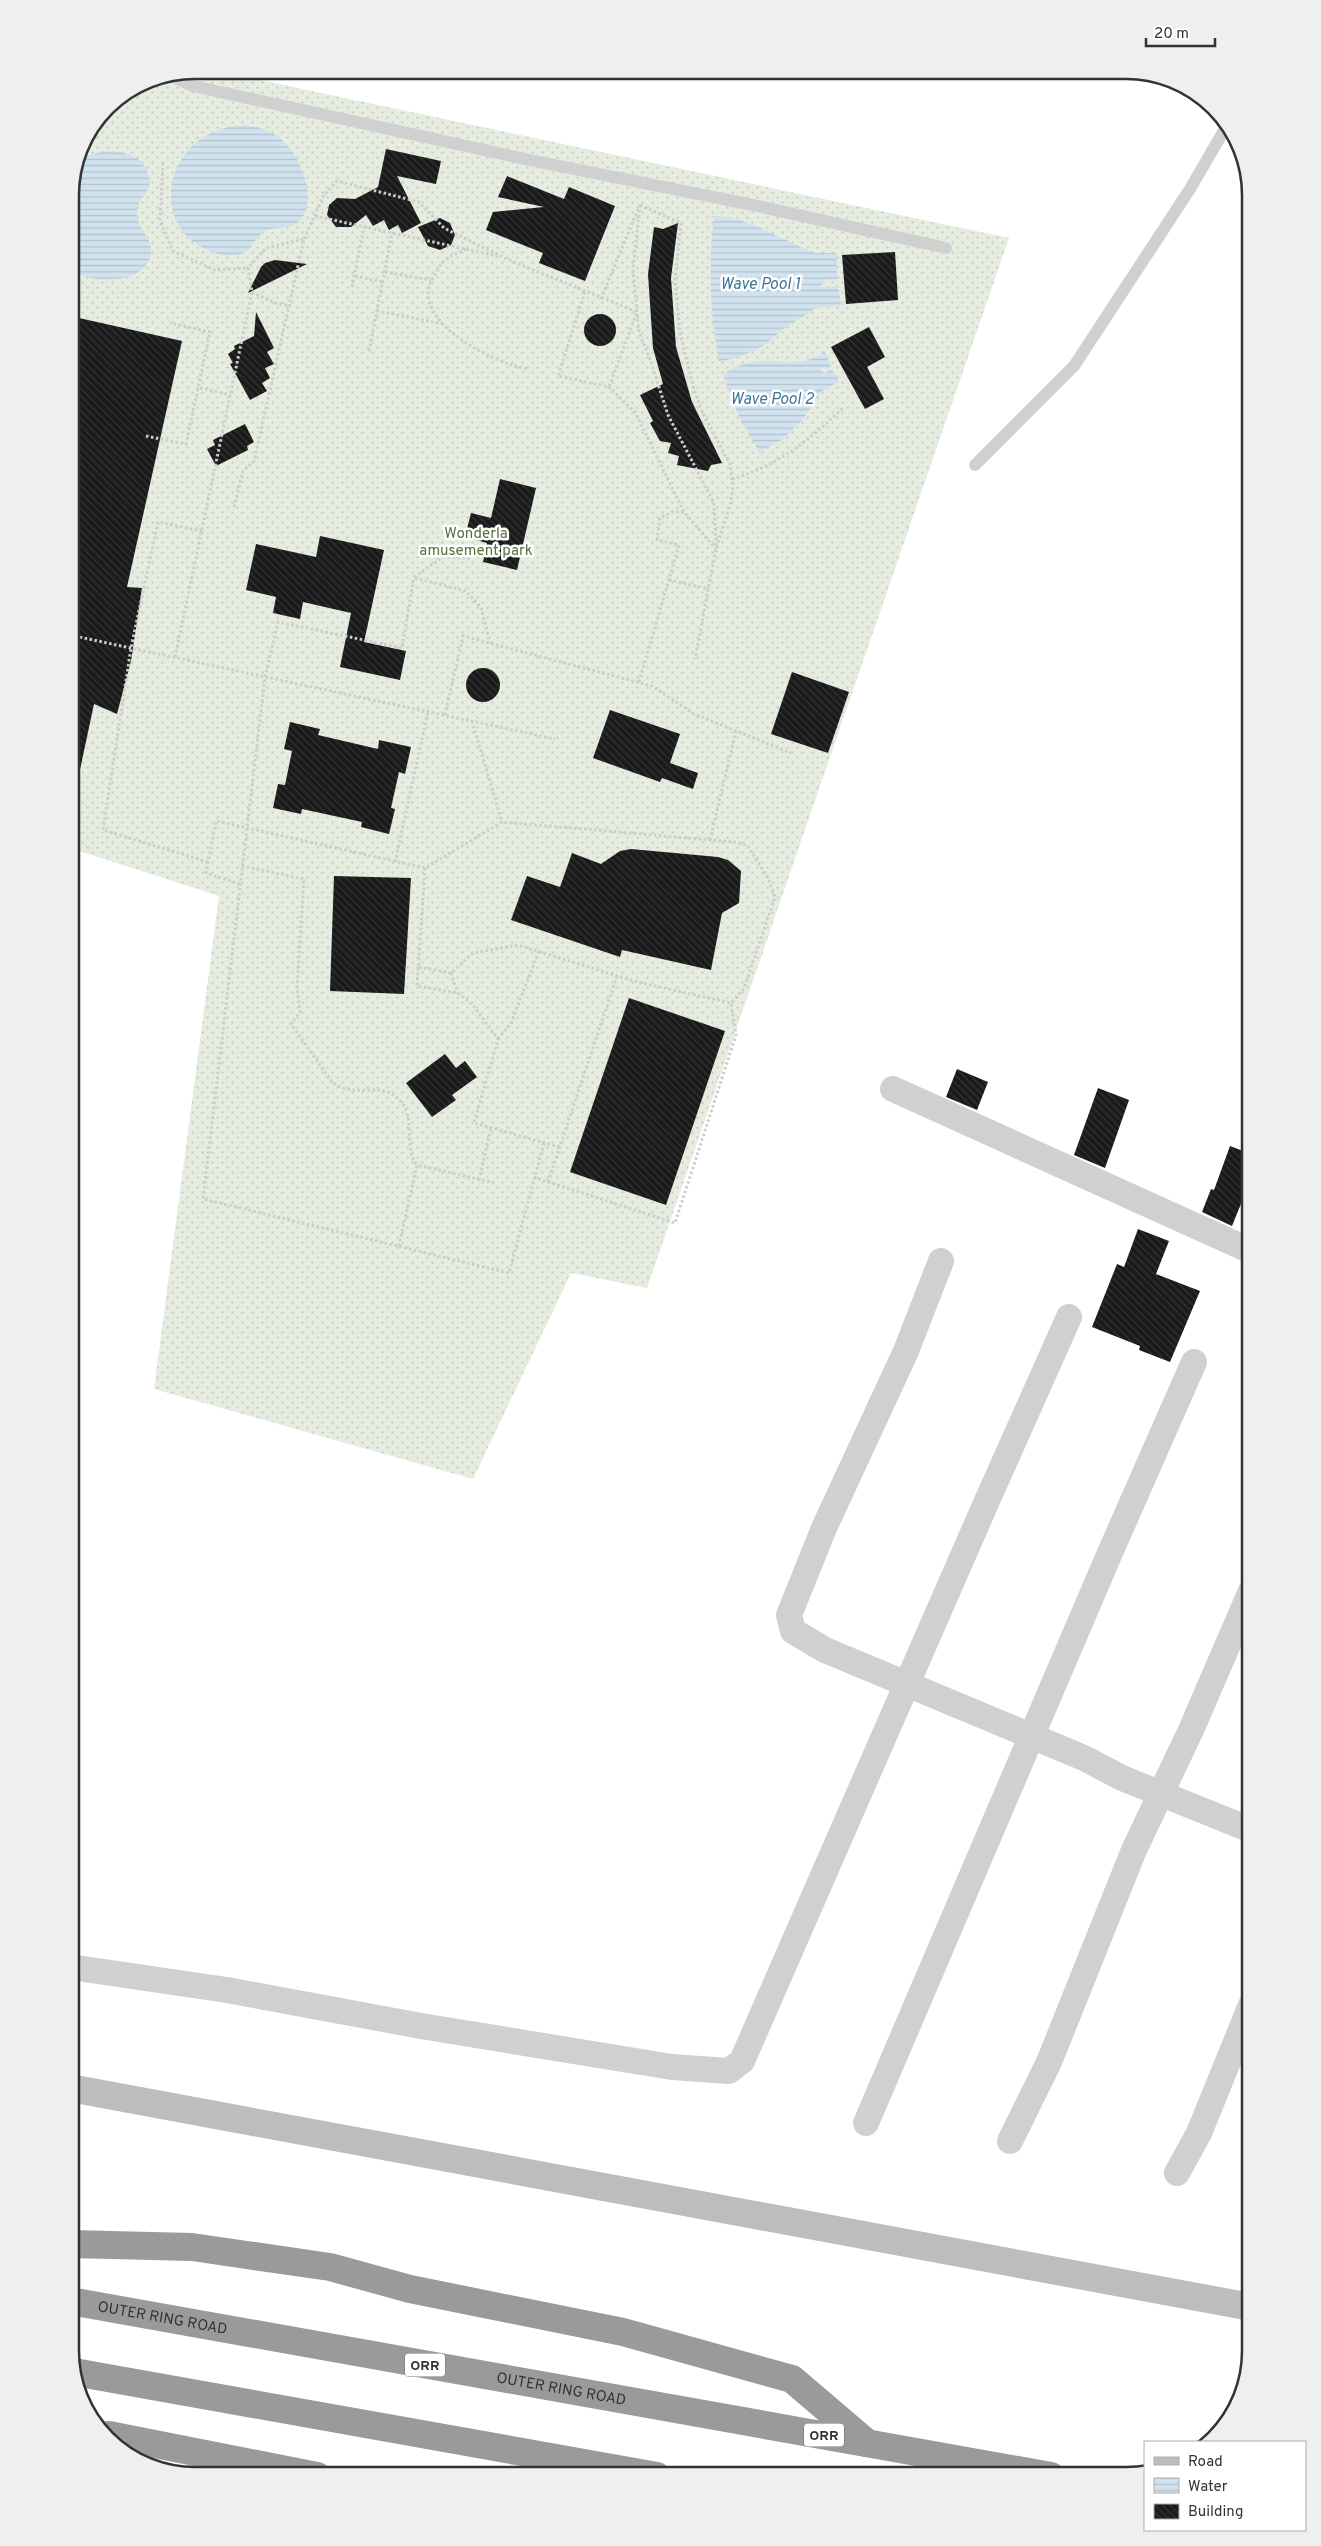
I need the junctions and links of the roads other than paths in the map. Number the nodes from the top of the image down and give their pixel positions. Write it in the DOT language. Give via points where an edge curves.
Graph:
graph roads {
  1 [pos="179,80"];
  2 [pos="1223,132"];
  3 [pos="946,248"];
  4 [pos="975,465"];
  5 [pos="893,1089"];
  6 [pos="1242,1248"];
  7 [pos="941,1261"];
  8 [pos="1069,1317"];
  9 [pos="1194,1362"];
  10 [pos="1242,1611"];
  11 [pos="907,1685"];
  12 [pos="1031,1736"];
  13 [pos="1161,1793"];
  14 [pos="1242,1826"];
  15 [pos="79,1968"];
  16 [pos="1242,2027"];
  17 [pos="79,2090"];
  18 [pos="866,2123"];
  19 [pos="1010,2141"];
  20 [pos="1177,2174"];
  21 [pos="79,2244"];
  22 [pos="79,2303"];
  23 [pos="1242,2305"];
  24 [pos="81,2373"];
  25 [pos="116,2436"];
  26 [pos="867,2443"];
  27 [pos="272,2467"];
  28 [pos="607,2467"];
  29 [pos="1001,2467"];
  1 -- 3 [label="lane" via="192,86 525,159"];
  2 -- 4 [label="lane" via="1190,189 1074,366"];
  5 -- 6 [label="street"];
  7 -- 11 [label="street" via="906,1351 824,1528 788,1615 793,1632 825,1650"];
  8 -- 11 [label="street"];
  9 -- 12 [label="street"];
  10 -- 13 [label="street"];
  11 -- 12 [label="street"];
  11 -- 15 [label="street" via="742,2061 729,2070 672,2067 227,1990"];
  12 -- 13 [label="street"];
  12 -- 18 [label="street"];
  13 -- 14 [label="street"];
  13 -- 19 [label="street" via="1134,1850 1049,2062"];
  16 -- 20 [label="street" via="1199,2133"];
  17 -- 23 [label="main road"];
  21 -- 26 [label="highway" via="192,2247 320,2266 410,2289 622,2332 792,2379"];
  22 -- 26 [label="highway, OUTER RING ROAD / ORR"];
  24 -- 28 [label="highway"];
  25 -- 27 [label="highway"];
  26 -- 29 [label="highway, OUTER RING ROAD / ORR"];
}
